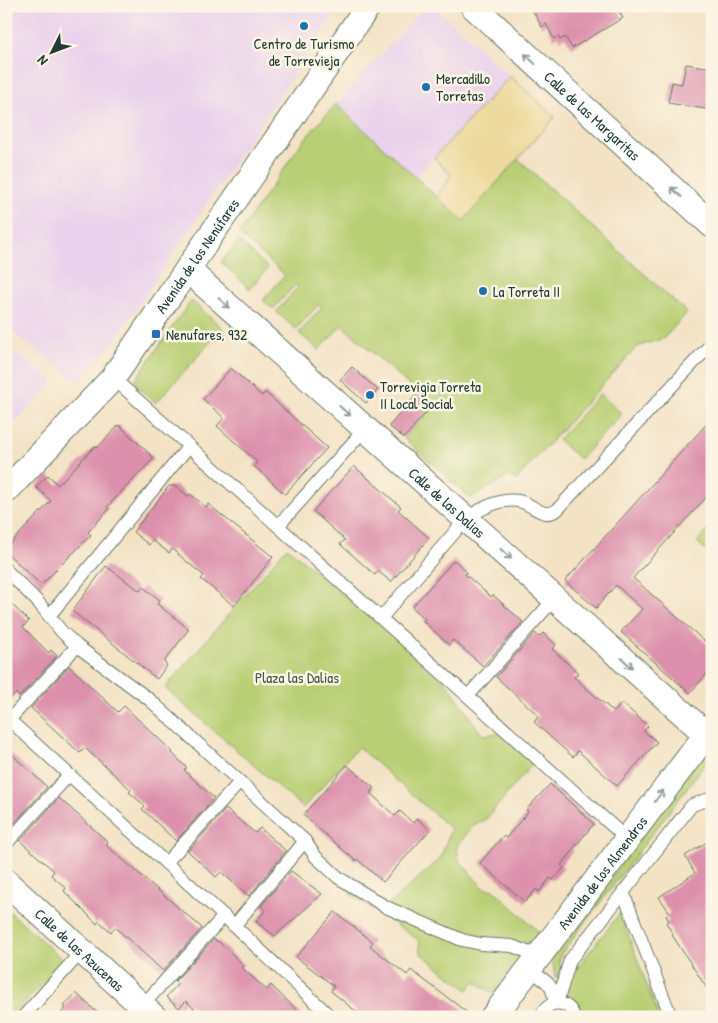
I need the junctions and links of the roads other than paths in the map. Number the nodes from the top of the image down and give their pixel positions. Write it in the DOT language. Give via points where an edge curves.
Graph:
graph roads {
  1 [pos="368,6"];
  2 [pos="473,6"];
  3 [pos="712,225"];
  4 [pos="188,270"];
  5 [pos="712,343"];
  6 [pos="113,378"];
  7 [pos="366,429"];
  8 [pos="189,446"];
  9 [pos="6,491"];
  10 [pos="466,519"];
  11 [pos="278,526"];
  12 [pos="6,570"];
  13 [pos="555,598"];
  14 [pos="49,616"];
  15 [pos="381,618"];
  16 [pos="77,646"];
  17 [pos="468,696"];
  18 [pos="8,718"];
  19 [pos="709,730"];
  20 [pos="69,775"];
  21 [pos="240,782"];
  22 [pos="712,798"];
  23 [pos="627,839"];
  24 [pos="305,841"];
  25 [pos="6,844"];
  26 [pos="166,863"];
  27 [pos="6,882"];
  28 [pos="623,892"];
  29 [pos="224,916"];
  30 [pos="234,926"];
  31 [pos="82,951"];
  32 [pos="533,963"];
  33 [pos="555,1003"];
  34 [pos="148,1011"];
  35 [pos="542,1014"];
  36 [pos="23,1017"];
  37 [pos="330,1017"];
  38 [pos="493,1017"];
  39 [pos="530,1017"];
  40 [pos="574,1017"];
  41 [pos="672,1017"];
  1 -- 4 [label="street, Avenida de los Nenúfares"];
  3 -- 2 [label="street, Calle de las Margaritas, one-way"];
  4 -- 6 [label="street, Avenida de los Nenúfares"];
  4 -- 7 [label="street, Calle de las Dalias, one-way"];
  5 -- 10 [label="lane" via="557,510 546,514 518,500 505,501"];
  6 -- 8 [label="lane"];
  6 -- 9 [label="street, Avenida de los Nenúfares"];
  7 -- 10 [label="street, Calle de las Dalias"];
  7 -- 11 [label="lane"];
  8 -- 11 [label="lane"];
  8 -- 14 [label="lane"];
  10 -- 13 [label="street, Calle de las Dalias, one-way"];
  10 -- 15 [label="lane"];
  11 -- 15 [label="lane"];
  12 -- 14 [label="lane"];
  13 -- 17 [label="lane"];
  13 -- 19 [label="street, Calle de las Dalias, one-way"];
  14 -- 16 [label="lane"];
  15 -- 17 [label="lane"];
  16 -- 18 [label="lane"];
  16 -- 21 [label="lane" via="150,700"];
  17 -- 23 [label="lane"];
  18 -- 20 [label="lane"];
  23 -- 19 [label="street, Avenida de los Almendros, one-way"];
  20 -- 25 [label="lane"];
  20 -- 26 [label="lane"];
  21 -- 24 [label="lane"];
  21 -- 26 [label="lane"];
  22 -- 28 [label="lane" via="692,805"];
  23 -- 32 [label="street, Avenida de los Almendros"];
  24 -- 30 [label="lane"];
  24 -- 32 [label="lane" via="333,873 386,907 462,940 512,946"];
  26 -- 29 [label="lane"];
  27 -- 31 [label="street, Calle de las Azucenas"];
  28 -- 33 [label="lane" via="570,960"];
  28 -- 41 [label="lane"];
  29 -- 30 [label="lane"];
  29 -- 34 [label="lane"];
  30 -- 37 [label="lane"];
  31 -- 34 [label="street, Calle de las Azucenas"];
  31 -- 36 [label="lane"];
  32 -- 33 [label="lane" via="550,984"];
  32 -- 38 [label="street, Avenida de los Almendros"];
  33 -- 35 [label="lane"];
  33 -- 40 [label="lane" via="567,1006"];
  35 -- 39 [label="lane"];
}
